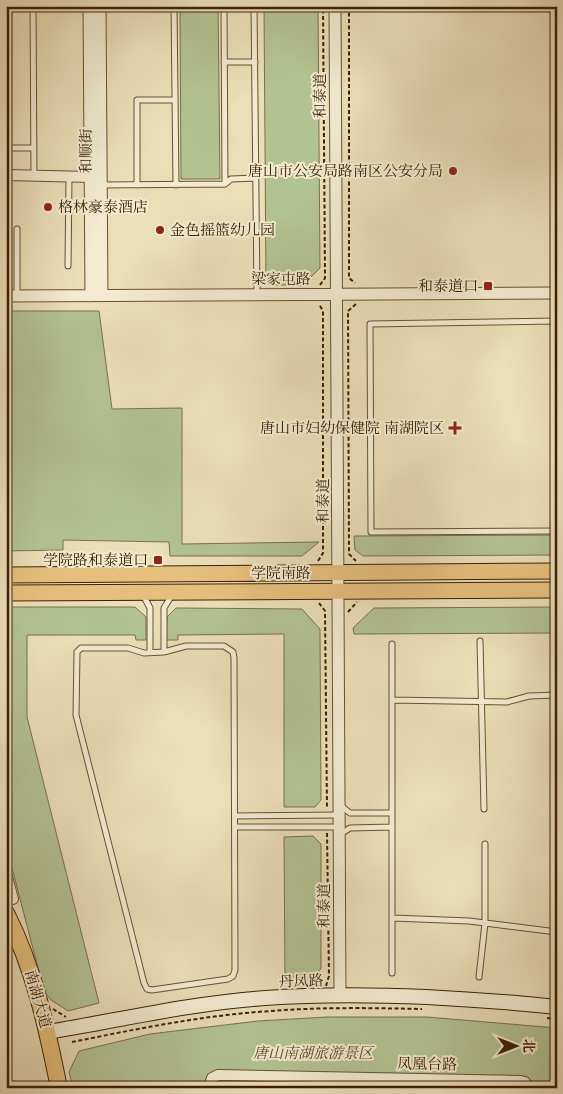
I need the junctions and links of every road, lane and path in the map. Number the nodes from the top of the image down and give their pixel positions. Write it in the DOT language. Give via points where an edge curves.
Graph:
graph roads {
  1 [pos="33,6"];
  2 [pos="89,6"];
  3 [pos="100,6"];
  4 [pos="174,6"];
  5 [pos="224,6"];
  6 [pos="254,6"];
  7 [pos="324,6"];
  8 [pos="335,6"];
  9 [pos="348,6"];
  10 [pos="224,62"];
  11 [pos="255,62"];
  12 [pos="175,100"];
  13 [pos="6,148"];
  14 [pos="34,148"];
  15 [pos="6,175"];
  16 [pos="34,176"];
  17 [pos="69,177"];
  18 [pos="90,177"];
  19 [pos="256,178"];
  20 [pos="225,184"];
  21 [pos="101,185"];
  22 [pos="137,185"];
  23 [pos="176,185"];
  24 [pos="17,229"];
  25 [pos="68,266"];
  26 [pos="358,286"];
  27 [pos="318,287"];
  28 [pos="557,293"];
  29 [pos="337,294"];
  30 [pos="257,295"];
  31 [pos="12,296"];
  32 [pos="96,296"];
  33 [pos="358,302"];
  34 [pos="318,303"];
  35 [pos="557,321"];
  36 [pos="557,531"];
  37 [pos="316,562"];
  38 [pos="358,564"];
  39 [pos="557,571"];
  40 [pos="338,572"];
  41 [pos="6,575"];
  42 [pos="338,590"];
  43 [pos="557,590"];
  44 [pos="142,592"];
  45 [pos="175,592"];
  46 [pos="6,593"];
  47 [pos="359,600"];
  48 [pos="348,620"];
  49 [pos="480,641"];
  50 [pos="392,644"];
  51 [pos="150,652"];
  52 [pos="164,652"];
  53 [pos="557,695"];
  54 [pos="392,700"];
  55 [pos="480,702"];
  56 [pos="484,809"];
  57 [pos="392,813"];
  58 [pos="235,816"];
  59 [pos="339,820"];
  60 [pos="235,827"];
  61 [pos="392,827"];
  62 [pos="485,844"];
  63 [pos="6,873"];
  64 [pos="10,906"];
  65 [pos="393,918"];
  66 [pos="485,923"];
  67 [pos="557,932"];
  68 [pos="392,973"];
  69 [pos="479,977"];
  70 [pos="340,996"];
  71 [pos="557,1007"];
  72 [pos="422,1009"];
  73 [pos="547,1018"];
  74 [pos="557,1019"];
  75 [pos="48,1032"];
  76 [pos="72,1042"];
  77 [pos="59,1088"];
  78 [pos="209,1088"];
  79 [pos="527,1088"];
  1 -- 14 [label="lane"];
  2 -- 18 [label="street, 和顺街"];
  3 -- 21 [label="street, 和顺街"];
  4 -- 12 [label="lane"];
  5 -- 10 [label="lane"];
  6 -- 11 [label="lane"];
  7 -- 27 [label="path" via="325,278"];
  8 -- 29 [label="street, 和泰道"];
  9 -- 26 [label="path" via="349,278"];
  10 -- 11 [label="lane"];
  10 -- 20 [label="lane"];
  11 -- 19 [label="lane"];
  12 -- 22 [label="lane" via="137,100"];
  12 -- 23 [label="lane"];
  13 -- 14 [label="lane"];
  14 -- 16 [label="lane"];
  15 -- 16 [label="street"];
  16 -- 17 [label="street"];
  17 -- 18 [label="street"];
  17 -- 25 [label="lane"];
  18 -- 32 [label="street, 和顺街"];
  19 -- 20 [label="lane" via="232,179"];
  19 -- 30 [label="lane"];
  20 -- 23 [label="lane"];
  21 -- 22 [label="lane"];
  21 -- 32 [label="street, 和顺街"];
  22 -- 23 [label="lane"];
  24 -- 31 [label="lane"];
  28 -- 29 [label="street, 梁家屯路"];
  29 -- 30 [label="street, 梁家屯路"];
  29 -- 40 [label="street, 和泰道"];
  30 -- 32 [label="street, 梁家屯路"];
  31 -- 32 [label="street, 梁家屯路"];
  33 -- 38 [label="path" via="348,310 349,554"];
  34 -- 37 [label="path" via="323,311 324,554"];
  35 -- 36 [label="lane" via="370,324 370,363 371,532"];
  39 -- 40 [label="main road, 学院南路"];
  40 -- 41 [label="main road, 学院南路"];
  40 -- 42 [label="street, 和泰道"];
  42 -- 43 [label="main road, 学院南路"];
  42 -- 45 [label="main road, 学院南路"];
  42 -- 59 [label="street, 和泰道"];
  44 -- 45 [label="main road, 学院南路"];
  44 -- 46 [label="main road, 学院南路"];
  44 -- 51 [label="lane" via="150,608"];
  45 -- 52 [label="lane" via="164,608"];
  47 -- 48 [label="path" via="348,610"];
  49 -- 55 [label="lane"];
  50 -- 54 [label="lane"];
  51 -- 52 [label="lane"];
  51 -- 60 [label="lane" via="128,648 81,648 77,652 76,715 147,989 233,976"];
  52 -- 58 [label="lane" via="186,646 224,646 233,652"];
  53 -- 55 [label="lane"];
  54 -- 55 [label="lane"];
  54 -- 57 [label="lane"];
  55 -- 56 [label="lane"];
  57 -- 59 [label="lane" via="344,811"];
  57 -- 61 [label="lane"];
  58 -- 59 [label="lane"];
  58 -- 60 [label="lane"];
  59 -- 60 [label="lane"];
  59 -- 61 [label="lane" via="350,828"];
  59 -- 70 [label="street, 和泰道"];
  61 -- 65 [label="lane"];
  62 -- 66 [label="lane"];
  63 -- 64 [label="street"];
  64 -- 75 [label="highway, 南湖大道"];
  65 -- 66 [label="lane"];
  65 -- 68 [label="lane"];
  66 -- 67 [label="lane"];
  66 -- 69 [label="lane"];
  70 -- 71 [label="main road, 丹凤路" via="461,999"];
  70 -- 75 [label="main road, 丹凤路" via="264,998 205,1005"];
  72 -- 76 [label="path" via="268,1011 156,1026"];
  73 -- 74 [label="path"];
  75 -- 77 [label="highway, 南湖大道"];
  78 -- 79 [label="street, 凤凰台路" via="212,1078 218,1076 521,1081 526,1082"];
}
